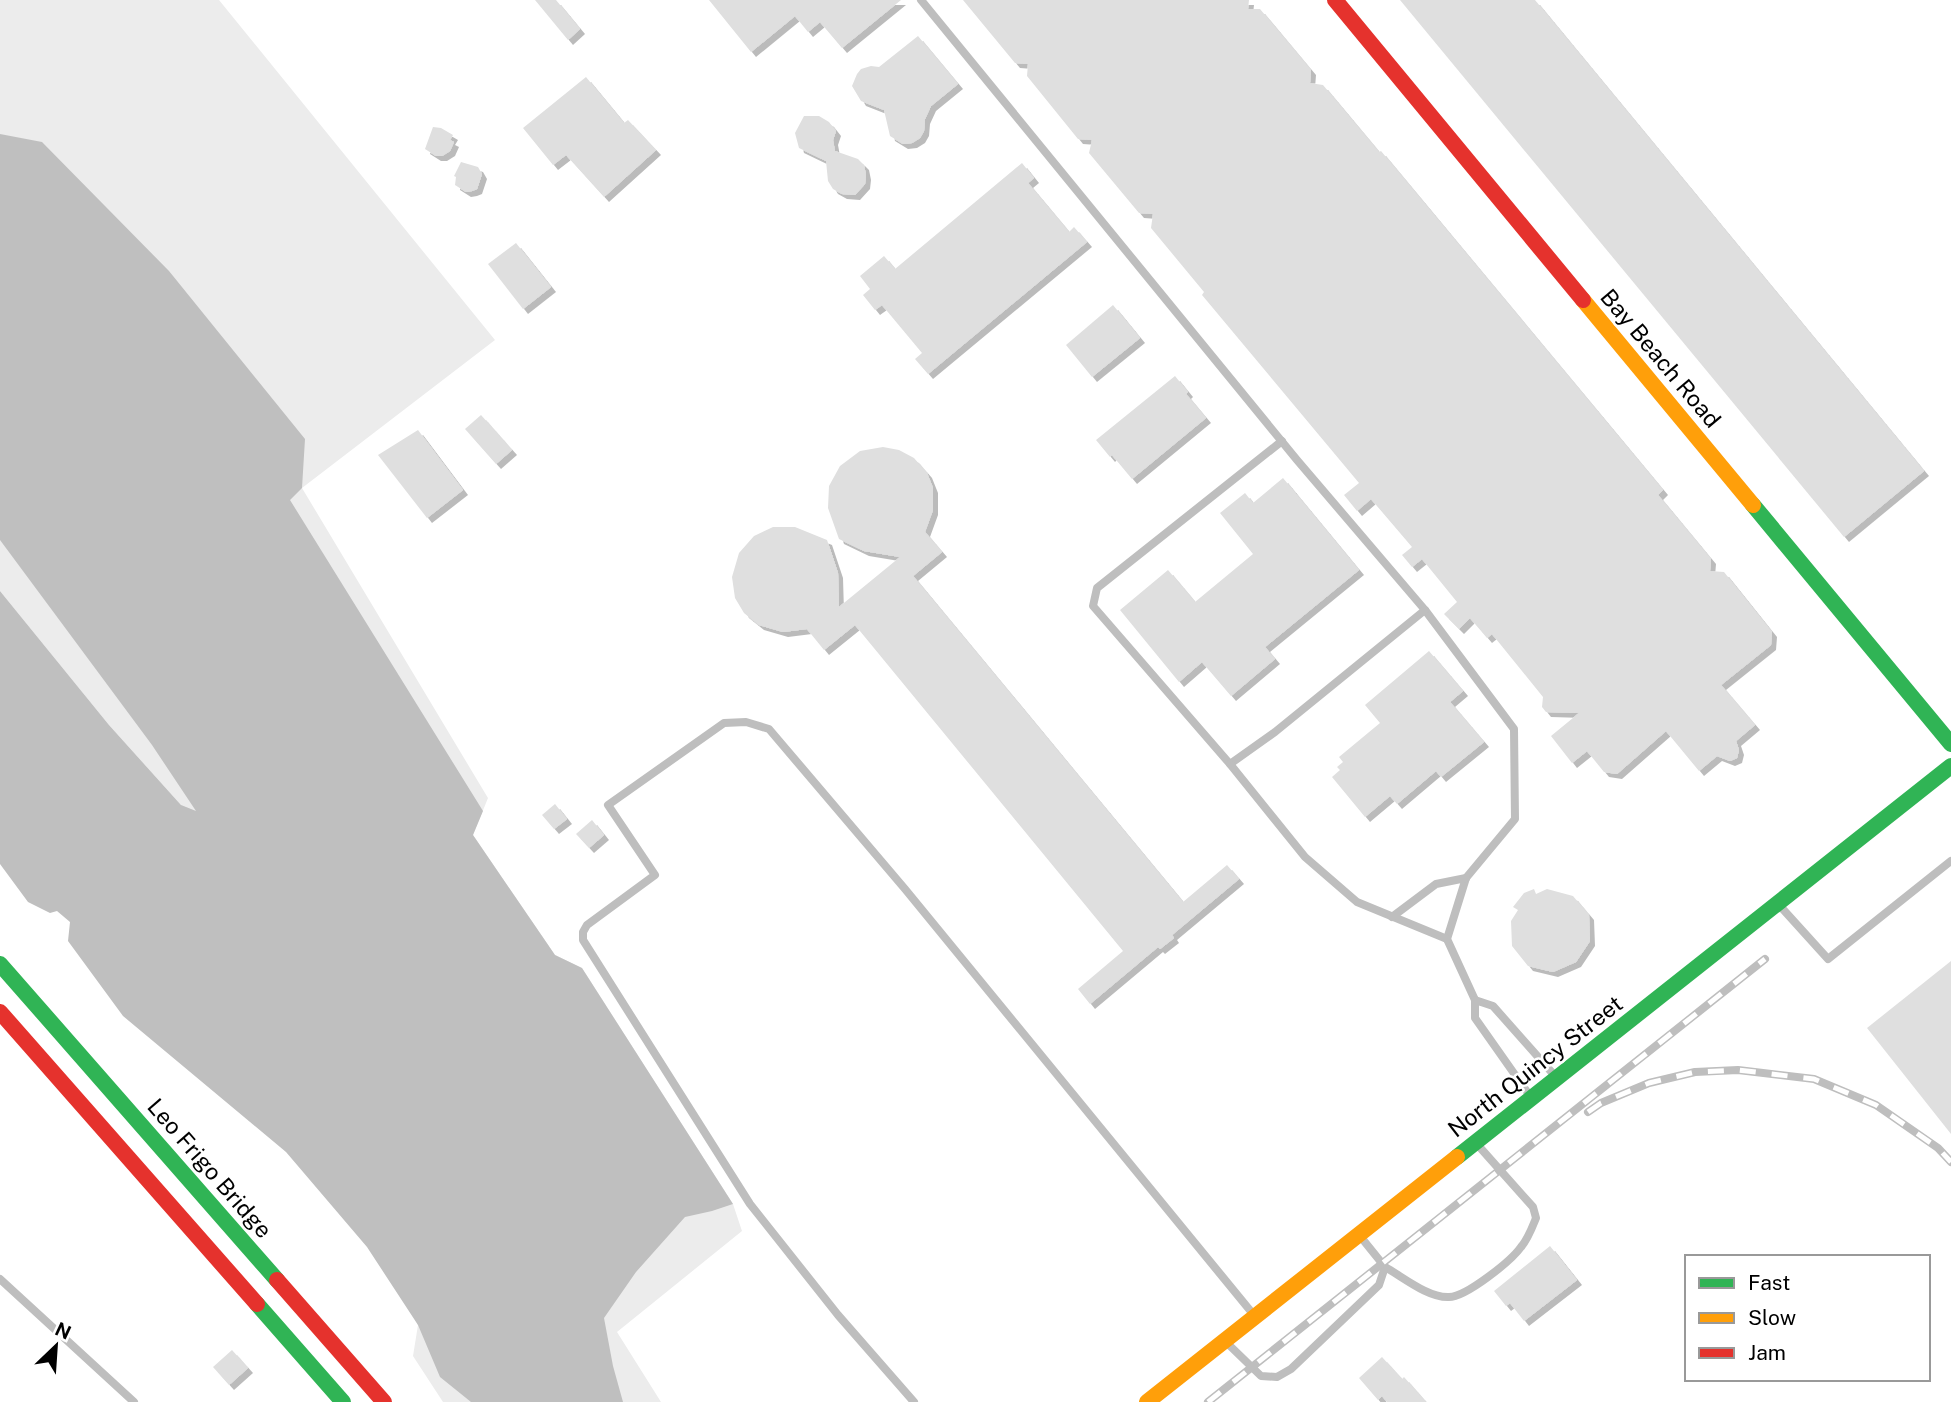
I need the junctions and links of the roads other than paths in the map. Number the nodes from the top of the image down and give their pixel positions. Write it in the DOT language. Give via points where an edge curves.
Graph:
graph roads {
  1 [pos="920,0"];
  2 [pos="1335,0"];
  3 [pos="1282,441"];
  4 [pos="1425,611"];
  5 [pos="1951,744"];
  6 [pos="1230,764"];
  7 [pos="1951,766"];
  8 [pos="1951,861"];
  9 [pos="1466,878"];
  10 [pos="1778,904"];
  11 [pos="1392,917"];
  12 [pos="1447,939"];
  13 [pos="0,964"];
  14 [pos="1475,1000"];
  15 [pos="0,1012"];
  16 [pos="1556,1078"];
  17 [pos="1531,1098"];
  18 [pos="1475,1142"];
  19 [pos="1359,1234"];
  20 [pos="1385,1267"];
  21 [pos="0,1279"];
  22 [pos="1255,1316"];
  23 [pos="1224,1340"];
  24 [pos="134,1402"];
  25 [pos="343,1402"];
  26 [pos="384,1402"];
  27 [pos="914,1402"];
  28 [pos="1147,1402"];
  1 -- 3 [label="lane"];
  2 -- 5 [label="main road, Bay Beach Road"];
  3 -- 4 [label="lane"];
  3 -- 6 [label="lane" via="1097,588 1093,606"];
  4 -- 6 [label="lane"];
  4 -- 9 [label="lane" via="1514,729 1515,819"];
  6 -- 11 [label="lane" via="1305,857 1357,902"];
  7 -- 10 [label="main road, North Quincy Street"];
  8 -- 10 [label="lane" via="1828,959"];
  9 -- 11 [label="lane" via="1436,884"];
  9 -- 12 [label="lane"];
  10 -- 16 [label="main road, North Quincy Street"];
  11 -- 12 [label="lane"];
  12 -- 14 [label="lane"];
  13 -- 26 [label="main road, Leo Frigo Bridge"];
  14 -- 16 [label="lane" via="1493,1006"];
  14 -- 17 [label="lane" via="1475,1018"];
  15 -- 25 [label="main road"];
  16 -- 17 [label="main road, North Quincy Street"];
  17 -- 18 [label="main road, North Quincy Street"];
  18 -- 19 [label="main road, North Quincy Street"];
  18 -- 20 [label="lane" via="1533,1207 1536,1218 1520,1250 1479,1283 1450,1297 1429,1292"];
  19 -- 20 [label="lane"];
  19 -- 22 [label="main road, North Quincy Street"];
  20 -- 23 [label="lane" via="1378,1285 1277,1377 1261,1376"];
  21 -- 24 [label="lane"];
  22 -- 23 [label="main road, North Quincy Street"];
  22 -- 27 [label="lane" via="769,729 746,722 724,723 608,805 655,875 587,925 583,940 751,1204"];
  23 -- 28 [label="main road, North Quincy Street"];
}
